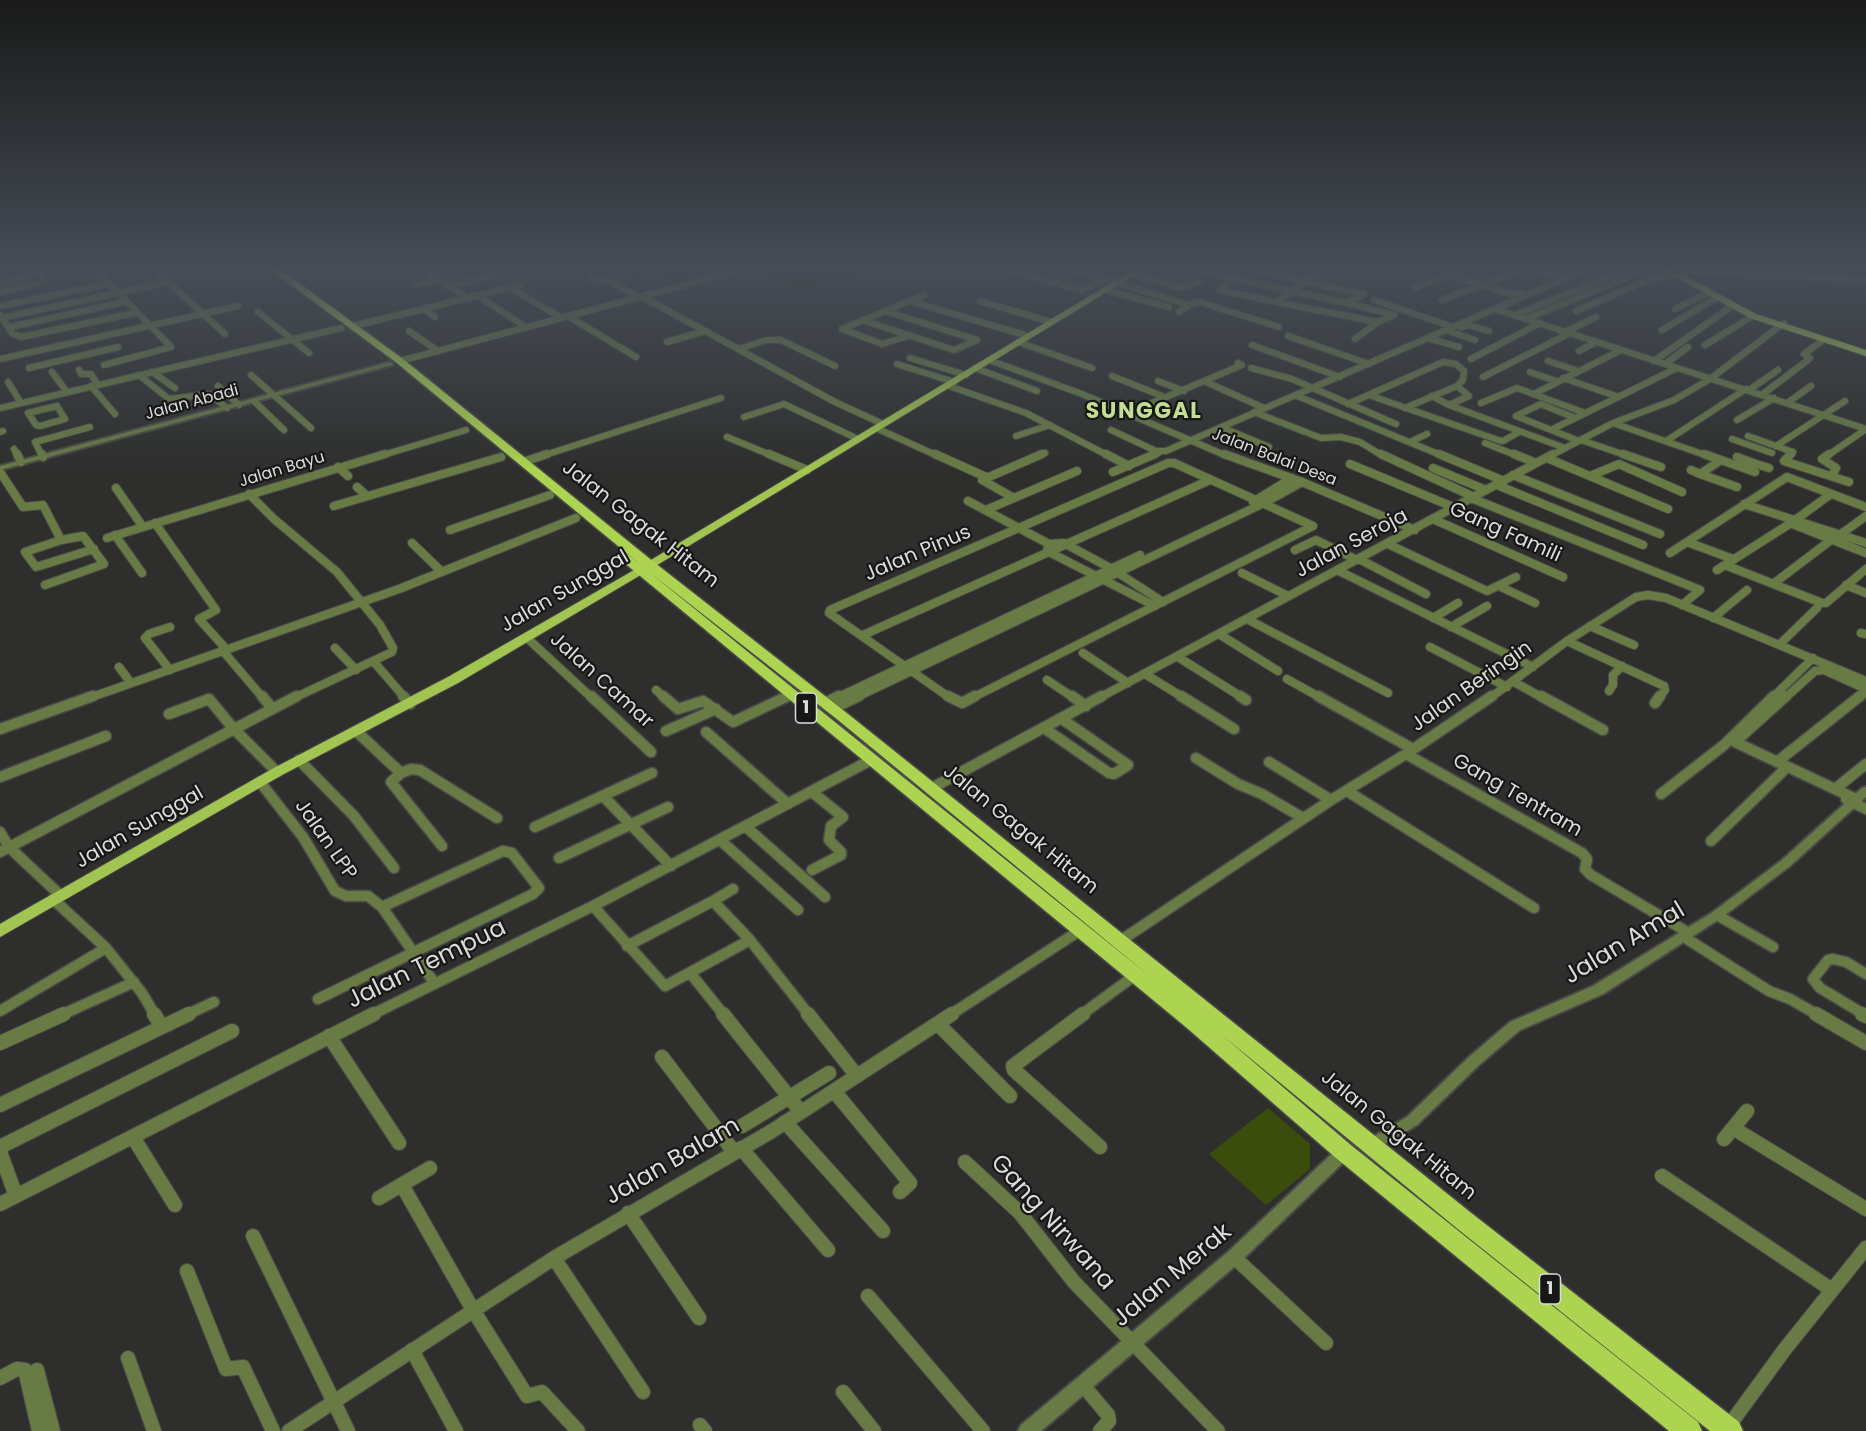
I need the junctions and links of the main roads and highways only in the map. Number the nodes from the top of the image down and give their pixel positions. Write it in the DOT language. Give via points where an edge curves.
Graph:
graph roads {
  1 [pos="360,337"];
  2 [pos="1018,337"];
  3 [pos="1815,337"];
  4 [pos="1821,337"];
  5 [pos="1866,351"];
  6 [pos="436,398"];
  7 [pos="645,569"];
  8 [pos="1007,850"];
  9 [pos="992,860"];
  10 [pos="0,931"];
  11 [pos="1729,1430"];
  12 [pos="1689,1431"];
  1 -- 6 [label="highway, Jalan Gagak Hitam / 1"];
  2 -- 7 [label="main road, Jalan Sunggal" via="966,375"];
  3 -- 5 [label="main road"];
  4 -- 5 [label="main road"];
  6 -- 7 [label="highway, Jalan Gagak Hitam / 1" via="523,462"];
  6 -- 7 [label="highway, Jalan Gagak Hitam / 1" via="466,430"];
  7 -- 8 [label="highway, Jalan Gagak Hitam / 1" via="832,703"];
  7 -- 9 [label="highway, Jalan Gagak Hitam / 1"];
  7 -- 10 [label="main road, Jalan Sunggal" via="410,704 277,772"];
  8 -- 9 [label="highway"];
  8 -- 11 [label="highway, Jalan Gagak Hitam / 1"];
  9 -- 12 [label="highway, Jalan Gagak Hitam / 1"];
}
